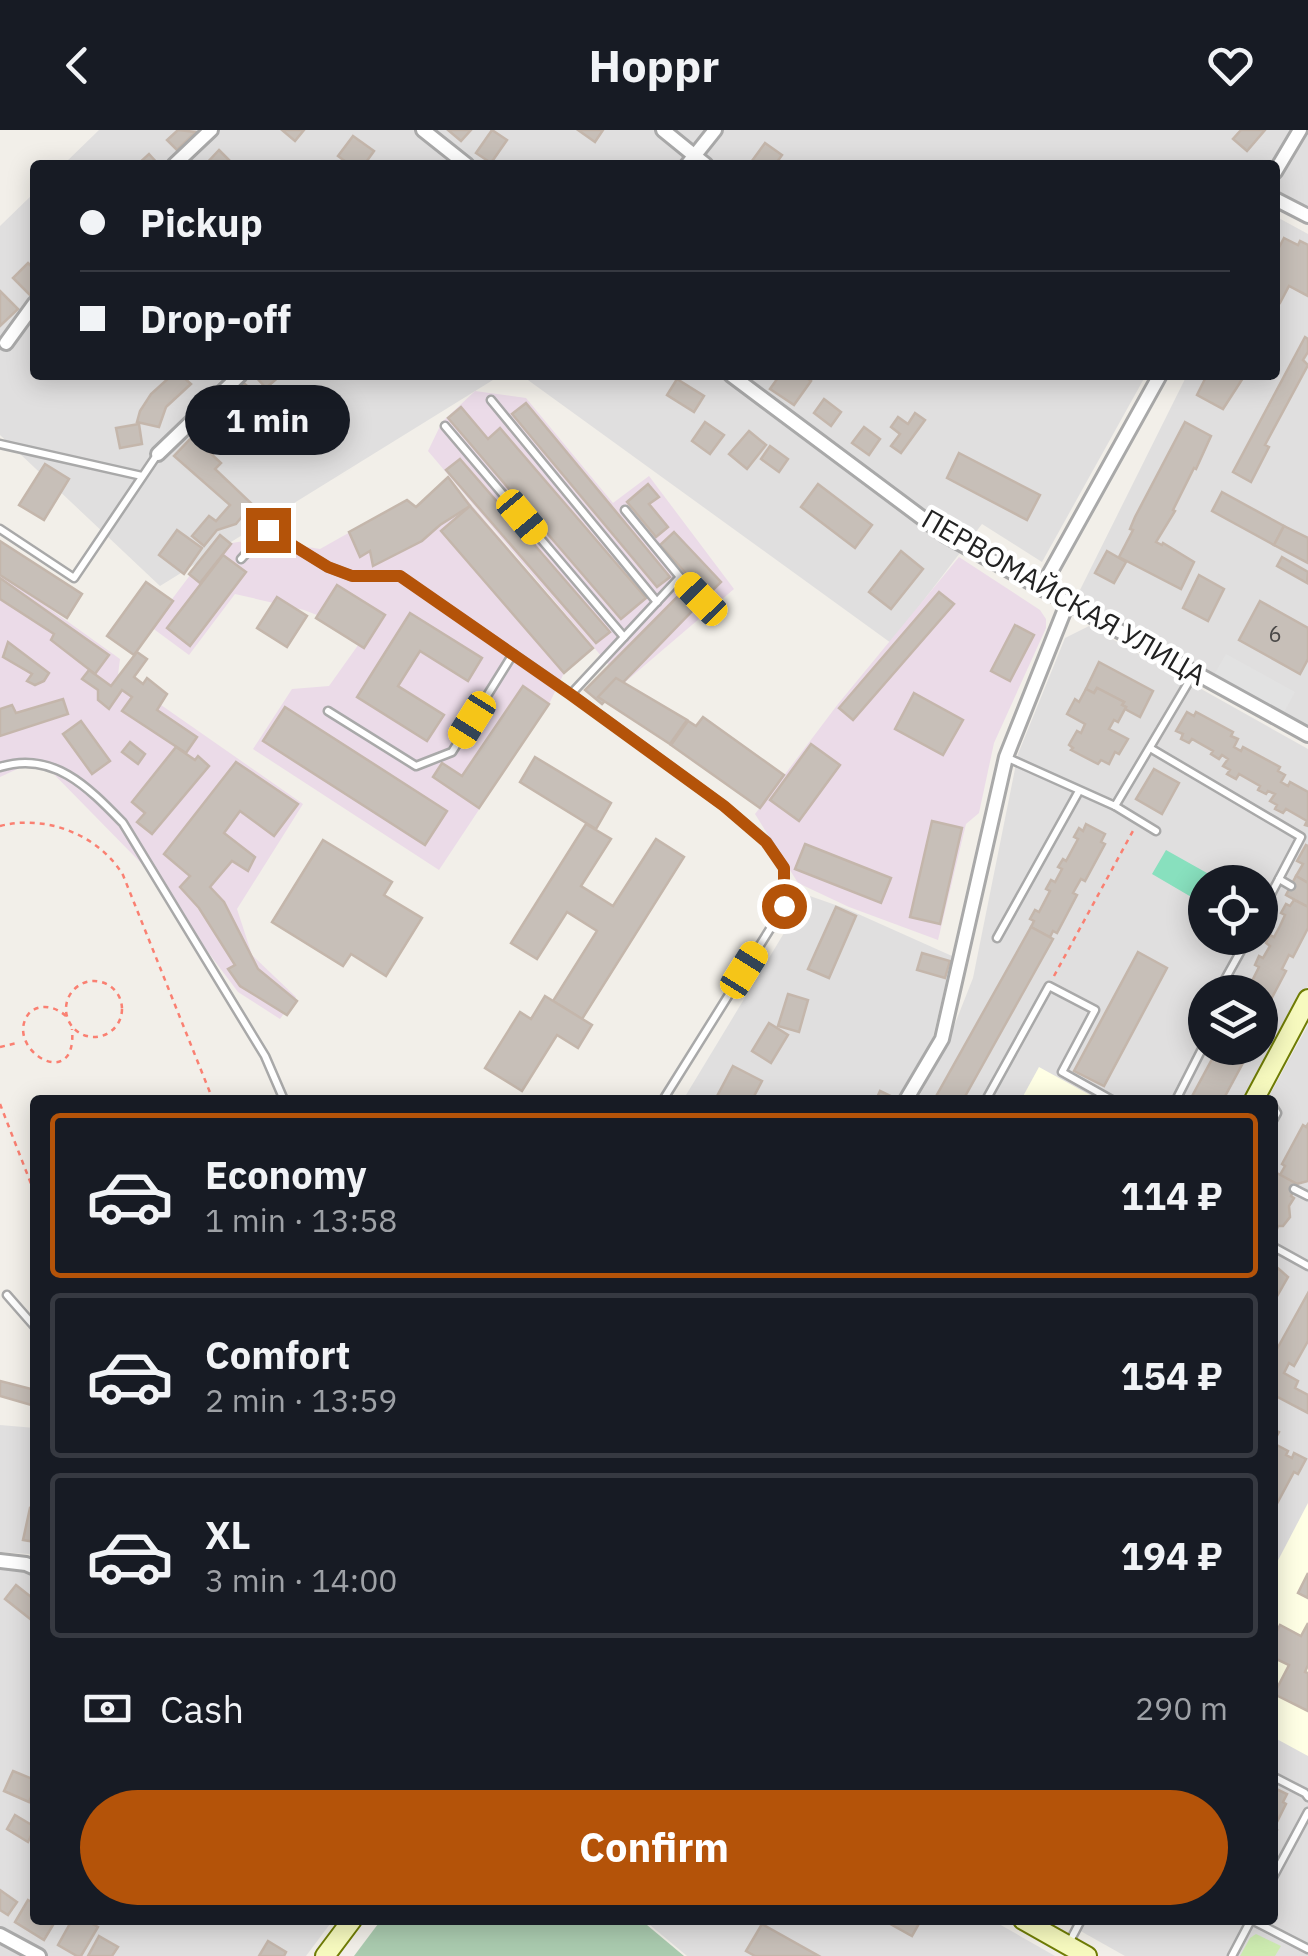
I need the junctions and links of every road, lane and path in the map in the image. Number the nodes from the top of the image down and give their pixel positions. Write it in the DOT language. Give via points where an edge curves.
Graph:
graph roads {
  1 [pos="211,130"];
  2 [pos="422,130"];
  3 [pos="662,130"];
  4 [pos="715,130"];
  5 [pos="1300,130"];
  6 [pos="179,160"];
  7 [pos="458,160"];
  8 [pos="694,160"];
  9 [pos="697,160"];
  10 [pos="1280,164"];
  11 [pos="1280,202"];
  12 [pos="1308,216"];
  13 [pos="30,310"];
  14 [pos="6,343"];
  15 [pos="235,380"];
  16 [pos="738,380"];
  17 [pos="1157,380"];
  18 [pos="491,400"];
  19 [pos="445,426"];
  20 [pos="0,444"];
  21 [pos="158,454"];
  22 [pos="142,476"];
  23 [pos="625,510"];
  24 [pos="0,528"];
  25 [pos="242,559"];
  26 [pos="680,577"];
  27 [pos="1040,589"];
  28 [pos="701,599"];
  29 [pos="657,602"];
  30 [pos="1067,604"];
  31 [pos="624,638"];
  32 [pos="513,654"];
  33 [pos="1194,672"];
  34 [pos="570,694"];
  35 [pos="328,711"];
  36 [pos="1308,734"];
  37 [pos="1150,748"];
  38 [pos="1006,758"];
  39 [pos="0,767"];
  40 [pos="1079,790"];
  41 [pos="1114,806"];
  42 [pos="1139,821"];
  43 [pos="0,826"];
  44 [pos="1156,831"];
  45 [pos="1280,879"];
  46 [pos="1278,883"];
  47 [pos="1291,886"];
  48 [pos="997,938"];
  49 [pos="1049,986"];
  50 [pos="1308,1000"];
  51 [pos="67,1017"];
  52 [pos="72,1027"];
  53 [pos="18,1042"];
  54 [pos="0,1048"];
  55 [pos="23,1052"];
  56 [pos="32,1060"];
  57 [pos="1194,1065"];
  58 [pos="212,1095"];
  59 [pos="282,1095"];
  60 [pos="666,1095"];
  61 [pos="909,1095"];
  62 [pos="989,1095"];
  63 [pos="1103,1095"];
  64 [pos="1179,1095"];
  65 [pos="1266,1095"];
  66 [pos="0,1104"];
  67 [pos="30,1181"];
  68 [pos="1294,1189"];
  69 [pos="1308,1196"];
  70 [pos="1278,1249"];
  71 [pos="1308,1266"];
  72 [pos="7,1295"];
  73 [pos="30,1322"];
  74 [pos="0,1562"];
  75 [pos="30,1566"];
  76 [pos="1278,1779"];
  77 [pos="1308,1796"];
  78 [pos="1308,1812"];
  79 [pos="1278,1867"];
  80 [pos="348,1925"];
  81 [pos="1032,1925"];
  82 [pos="1078,1925"];
  83 [pos="1248,1925"];
  84 [pos="1260,1925"];
  85 [pos="0,1936"];
  86 [pos="1068,1945"];
  87 [pos="1308,1950"];
  88 [pos="39,1956"];
  89 [pos="325,1956"];
  90 [pos="1087,1956"];
  91 [pos="1232,1956"];
  1 -- 6 [label="street"];
  2 -- 7 [label="street"];
  3 -- 8 [label="street"];
  4 -- 9 [label="street"];
  5 -- 10 [label="street"];
  11 -- 12 [label="street"];
  13 -- 14 [label="street"];
  15 -- 21 [label="street"];
  16 -- 27 [label="street, ПЕРВОМАЙСКАЯ УЛИЦА" via="945,535"];
  17 -- 27 [label="street"];
  18 -- 29 [label="lane"];
  19 -- 31 [label="lane"];
  20 -- 22 [label="lane"];
  21 -- 22 [label="lane"];
  22 -- 24 [label="lane" via="74,578"];
  23 -- 26 [label="lane"];
  25 -- 32 [label="lane" via="268,530 352,576 400,576"];
  26 -- 28 [label="lane"];
  26 -- 29 [label="lane"];
  27 -- 30 [label="street, ПЕРВОМАЙСКАЯ УЛИЦА"];
  29 -- 31 [label="lane"];
  30 -- 33 [label="street, ПЕРВОМАЙСКАЯ УЛИЦА"];
  30 -- 38 [label="street"];
  31 -- 34 [label="lane"];
  32 -- 34 [label="lane"];
  32 -- 35 [label="lane" via="452,752 416,766"];
  33 -- 36 [label="street, ПЕРВОМАЙСКАЯ УЛИЦА"];
  33 -- 37 [label="lane"];
  34 -- 60 [label="lane" via="724,806 766,842 784,868 784,906"];
  37 -- 41 [label="lane"];
  37 -- 45 [label="lane" via="1301,838"];
  38 -- 40 [label="lane"];
  38 -- 61 [label="street" via="942,1039"];
  39 -- 59 [label="lane" via="20,760 68,774 123,823"];
  40 -- 41 [label="lane"];
  40 -- 48 [label="lane"];
  41 -- 42 [label="lane"];
  42 -- 44 [label="lane"];
  42 -- 49 [label="path"];
  43 -- 58 [label="path" via="61,828 114,860"];
  45 -- 46 [label="lane"];
  45 -- 47 [label="lane"];
  49 -- 62 [label="lane"];
  49 -- 63 [label="lane" via="1095,1010 1062,1072"];
  50 -- 65 [label="street"];
  51 -- 52 [label="path"];
  51 -- 52 [label="path" via="70,996 86,982 108,984 121,1000 119,1022 103,1036"];
  51 -- 53 [label="path" via="48,1006 28,1013"];
  52 -- 56 [label="path" via="62,1057"];
  53 -- 54 [label="path"];
  53 -- 55 [label="path"];
  57 -- 64 [label="lane"];
  66 -- 67 [label="path"];
  68 -- 69 [label="lane"];
  70 -- 71 [label="lane"];
  72 -- 73 [label="lane"];
  74 -- 75 [label="street"];
  76 -- 77 [label="lane"];
  78 -- 79 [label="lane"];
  80 -- 89 [label="street"];
  81 -- 86 [label="street"];
  82 -- 86 [label="lane"];
  83 -- 91 [label="lane"];
  84 -- 87 [label="lane"];
  85 -- 88 [label="street"];
  86 -- 90 [label="street"];
}
